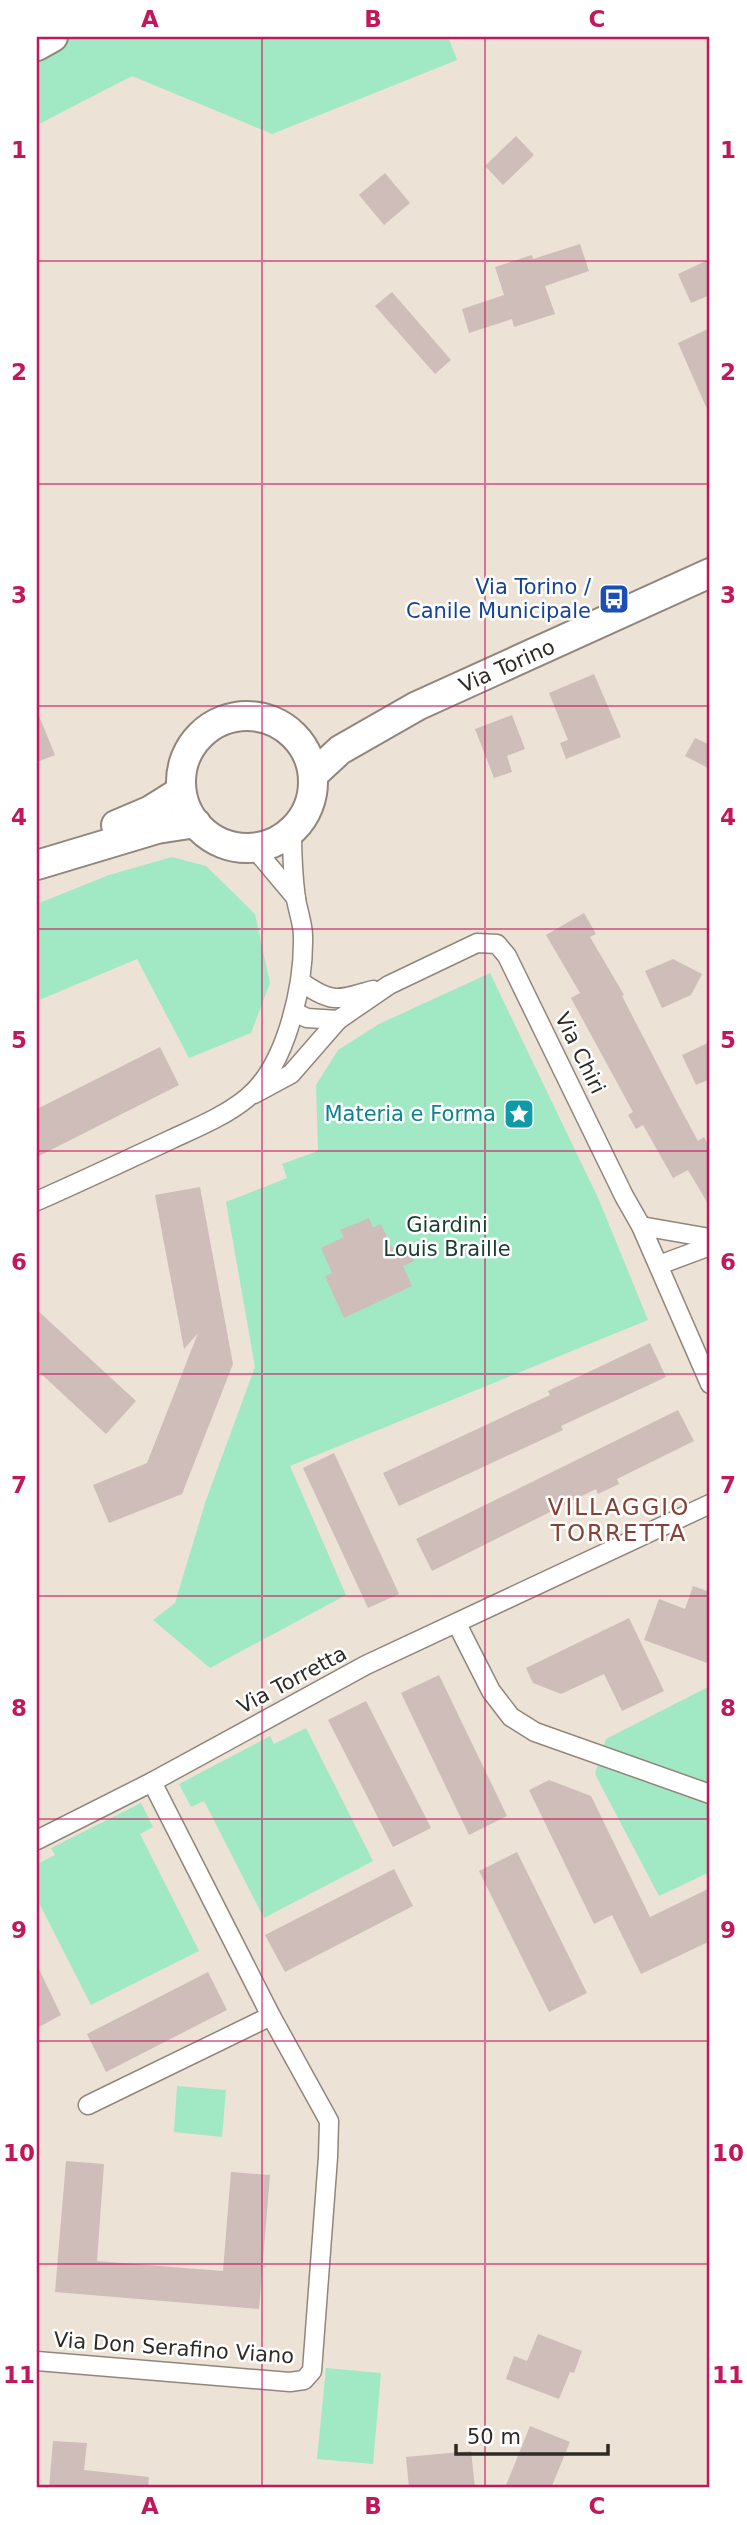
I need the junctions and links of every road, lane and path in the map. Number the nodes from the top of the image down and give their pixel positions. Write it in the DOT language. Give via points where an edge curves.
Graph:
graph roads {
  1 [pos="53,37"];
  2 [pos="37,46"];
  3 [pos="710,573"];
  4 [pos="417,706"];
  5 [pos="298,738"];
  6 [pos="313,775"];
  7 [pos="181,791"];
  8 [pos="196,823"];
  9 [pos="292,830"];
  10 [pos="254,848"];
  11 [pos="38,865"];
  12 [pos="296,898"];
  13 [pos="300,982"];
  14 [pos="389,985"];
  15 [pos="294,1012"];
  16 [pos="338,1020"];
  17 [pos="248,1097"];
  18 [pos="37,1201"];
  19 [pos="641,1226"];
  20 [pos="710,1238"];
  21 [pos="710,1246"];
  22 [pos="659,1265"];
  23 [pos="710,1384"];
  24 [pos="710,1504"];
  25 [pos="457,1624"];
  26 [pos="152,1782"];
  27 [pos="710,1794"];
  28 [pos="37,1839"];
  29 [pos="271,2016"];
  30 [pos="88,2105"];
  31 [pos="37,2361"];
  1 -- 2 [label="main road"];
  3 -- 4 [label="main road, Via Torino"];
  4 -- 5 [label="main road, Via Torino" via="323,737"];
  4 -- 6 [label="main road, Via Torino" via="340,750"];
  5 -- 6 [label="main road"];
  5 -- 7 [label="main road" via="257,716 225,719 198,736 189,749"];
  6 -- 9 [label="main road" via="309,805"];
  7 -- 8 [label="main road"];
  7 -- 11 [label="main road" via="149,811 64,847"];
  8 -- 10 [label="main road" via="216,840"];
  8 -- 11 [label="main road" via="157,829"];
  9 -- 10 [label="main road" via="275,842"];
  9 -- 12 [label="street, Via Chiri"];
  10 -- 12 [label="street, Via Chiri"];
  12 -- 13 [label="street, Via Chiri" via="303,934"];
  13 -- 14 [label="street, Via Chiri" via="324,997 339,1000"];
  13 -- 15 [label="street, Via Chiri"];
  14 -- 16 [label="street, Via Chiri"];
  14 -- 19 [label="street, Via Chiri" via="477,943 497,944"];
  15 -- 16 [label="street" via="307,1018"];
  15 -- 17 [label="street, Via Chiri" via="281,1047"];
  16 -- 17 [label="street, Via Chiri" via="291,1074"];
  17 -- 18 [label="street, Via Chiri" via="220,1116"];
  19 -- 20 [label="street"];
  19 -- 22 [label="street"];
  21 -- 22 [label="street"];
  22 -- 23 [label="street"];
  24 -- 25 [label="street, Via Torretta"];
  25 -- 26 [label="street, Via Torretta" via="366,1665"];
  25 -- 27 [label="street" via="491,1691 515,1720 534,1732"];
  26 -- 28 [label="street, Via Torretta"];
  26 -- 29 [label="street, Via Don Serafino Viano"];
  29 -- 30 [label="street"];
  29 -- 31 [label="street, Via Don Serafino Viano" via="329,2121 312,2371 304,2380 290,2382"];
}
